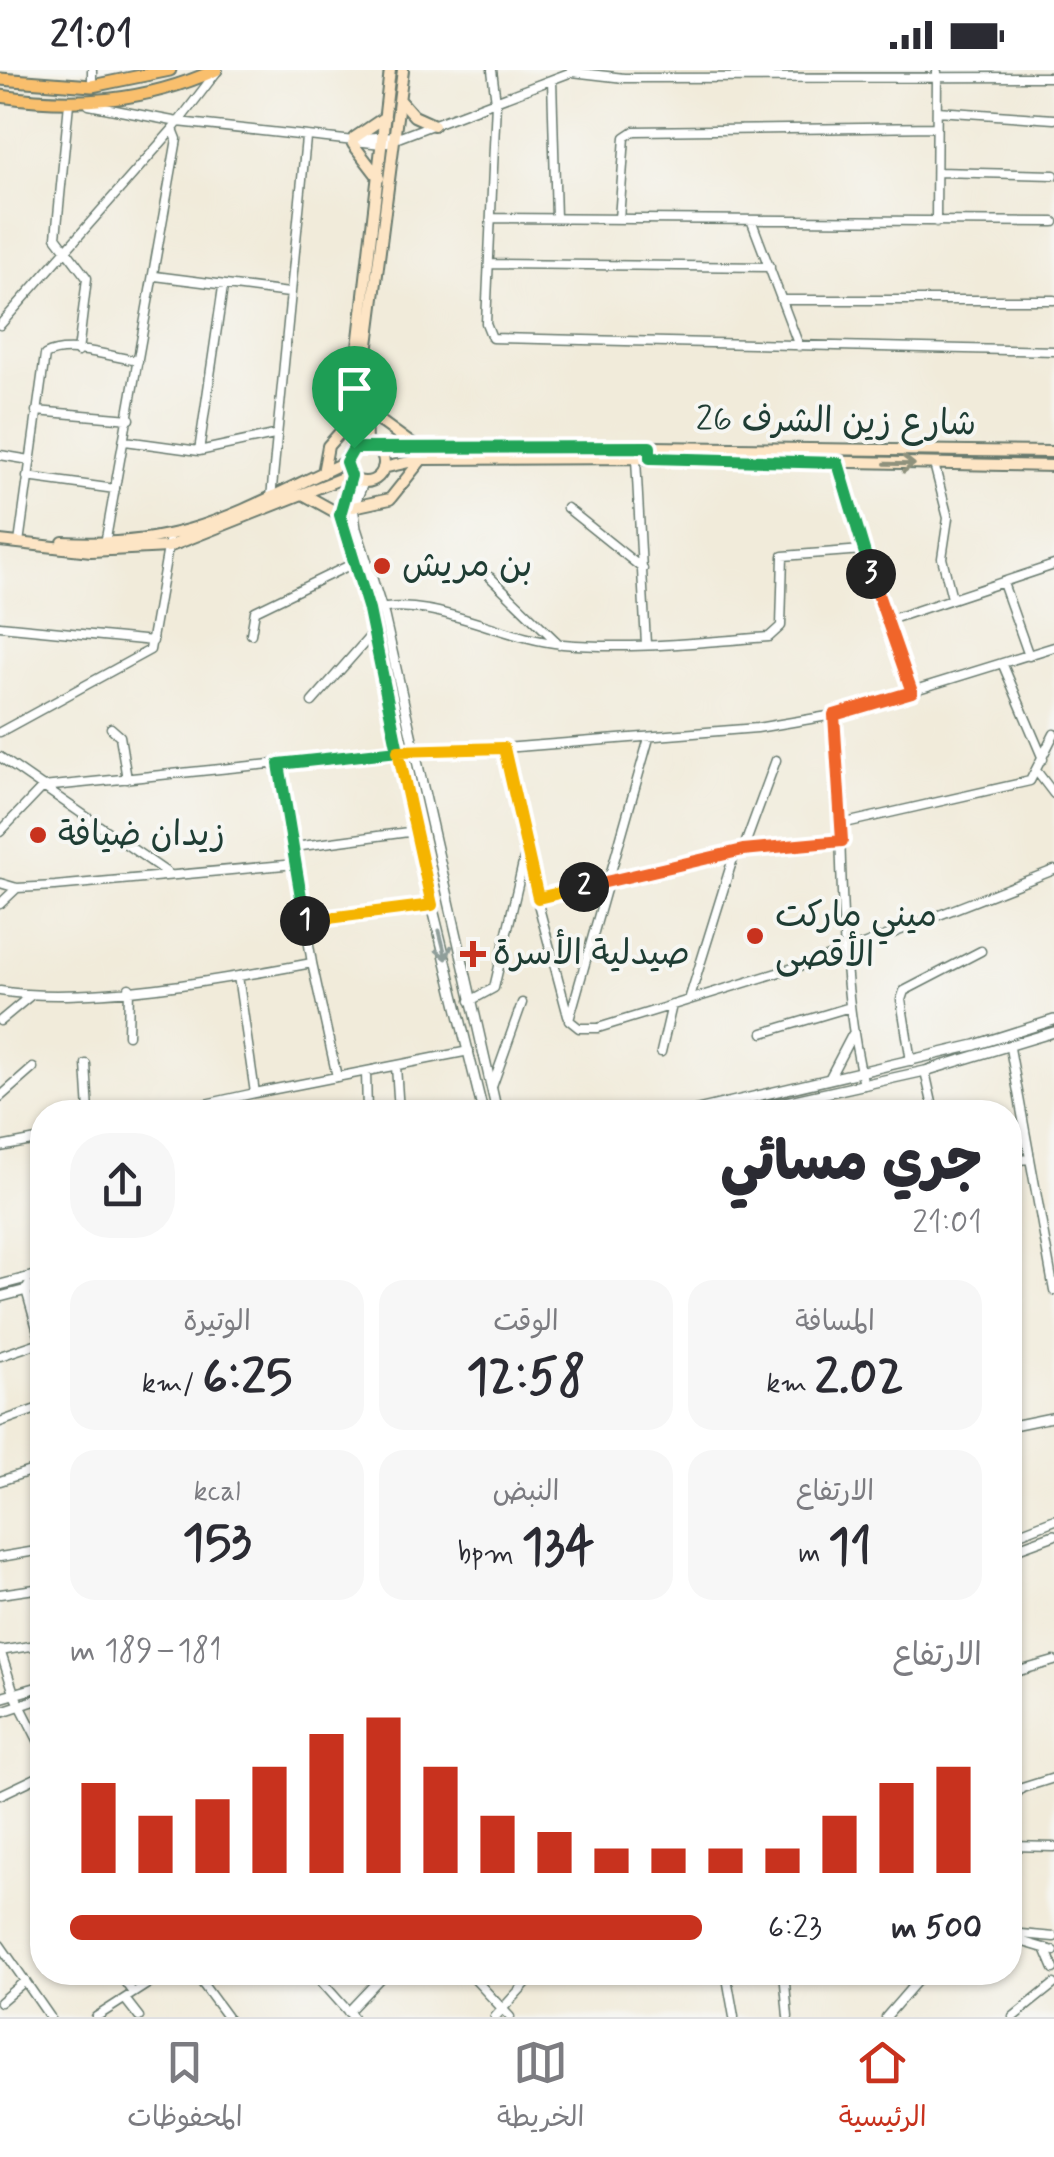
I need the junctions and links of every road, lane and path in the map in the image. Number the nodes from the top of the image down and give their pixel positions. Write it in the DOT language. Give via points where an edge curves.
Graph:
graph roads {
  1 [pos="92,70"];
  2 [pos="170,70"];
  3 [pos="217,70"];
  4 [pos="390,70"];
  5 [pos="402,70"];
  6 [pos="492,70"];
  7 [pos="574,71"];
  8 [pos="937,73"];
  9 [pos="1054,77"];
  10 [pos="0,79"];
  11 [pos="552,80"];
  12 [pos="92,86"];
  13 [pos="0,96"];
  14 [pos="399,100"];
  15 [pos="496,102"];
  16 [pos="75,103"];
  17 [pos="937,112"];
  18 [pos="385,117"];
  19 [pos="1054,119"];
  20 [pos="175,126"];
  21 [pos="434,126"];
  22 [pos="936,127"];
  23 [pos="306,138"];
  24 [pos="392,140"];
  25 [pos="349,141"];
  26 [pos="937,172"];
  27 [pos="1054,175"];
  28 [pos="379,178"];
  29 [pos="492,218"];
  30 [pos="556,218"];
  31 [pos="619,218"];
  32 [pos="752,222"];
  33 [pos="936,222"];
  34 [pos="1054,222"];
  35 [pos="67,250"];
  36 [pos="490,264"];
  37 [pos="770,267"];
  38 [pos="155,276"];
  39 [pos="223,286"];
  40 [pos="288,293"];
  41 [pos="783,300"];
  42 [pos="1054,300"];
  43 [pos="0,326"];
  44 [pos="799,346"];
  45 [pos="1054,351"];
  46 [pos="78,352"];
  47 [pos="138,360"];
  48 [pos="362,408"];
  49 [pos="36,411"];
  50 [pos="130,419"];
  51 [pos="351,420"];
  52 [pos="274,435"];
  53 [pos="126,441"];
  54 [pos="414,446"];
  55 [pos="366,447"];
  56 [pos="198,451"];
  57 [pos="650,452"];
  58 [pos="1054,452"];
  59 [pos="0,456"];
  60 [pos="422,459"];
  61 [pos="636,459"];
  62 [pos="30,460"];
  63 [pos="346,462"];
  64 [pos="838,463"];
  65 [pos="934,464"];
  66 [pos="1054,467"];
  67 [pos="384,468"];
  68 [pos="323,472"];
  69 [pos="350,476"];
  70 [pos="27,478"];
  71 [pos="363,482"];
  72 [pos="114,489"];
  73 [pos="302,494"];
  74 [pos="270,498"];
  75 [pos="353,507"];
  76 [pos="567,508"];
  77 [pos="340,515"];
  78 [pos="0,537"];
  79 [pos="19,540"];
  80 [pos="168,542"];
  81 [pos="105,544"];
  82 [pos="863,550"];
  83 [pos="354,563"];
  84 [pos="1054,564"];
  85 [pos="643,569"];
  86 [pos="490,577"];
  87 [pos="1003,583"];
  88 [pos="952,598"];
  89 [pos="381,608"];
  90 [pos="369,610"];
  91 [pos="886,621"];
  92 [pos="0,626"];
  93 [pos="373,633"];
  94 [pos="251,634"];
  95 [pos="153,641"];
  96 [pos="559,644"];
  97 [pos="646,644"];
  98 [pos="1054,647"];
  99 [pos="1028,656"];
  100 [pos="1002,665"];
  101 [pos="912,692"];
  102 [pos="312,702"];
  103 [pos="834,715"];
  104 [pos="111,728"];
  105 [pos="0,732"];
  106 [pos="1054,734"];
  107 [pos="649,738"];
  108 [pos="504,748"];
  109 [pos="398,751"];
  110 [pos="412,751"];
  111 [pos="0,757"];
  112 [pos="1043,759"];
  113 [pos="776,760"];
  114 [pos="279,764"];
  115 [pos="1038,774"];
  116 [pos="127,779"];
  117 [pos="43,786"];
  118 [pos="1054,794"];
  119 [pos="841,824"];
  120 [pos="0,832"];
  121 [pos="416,832"];
  122 [pos="842,841"];
  123 [pos="294,847"];
  124 [pos="739,851"];
  125 [pos="525,856"];
  126 [pos="296,864"];
  127 [pos="1054,870"];
  128 [pos="171,876"];
  129 [pos="607,882"];
  130 [pos="0,883"];
  131 [pos="17,888"];
  132 [pos="538,898"];
  133 [pos="0,904"];
  134 [pos="432,905"];
  135 [pos="304,921"];
  136 [pos="981,951"];
  137 [pos="845,952"];
  138 [pos="312,963"];
  139 [pos="238,976"];
  140 [pos="129,988"];
  141 [pos="0,991"];
  142 [pos="30,996"];
  143 [pos="689,1000"];
  144 [pos="470,1002"];
  145 [pos="522,1003"];
  146 [pos="672,1006"];
  147 [pos="850,1007"];
  148 [pos="569,1020"];
  149 [pos="1054,1020"];
  150 [pos="0,1021"];
  151 [pos="1054,1032"];
  152 [pos="763,1033"];
  153 [pos="128,1035"];
  154 [pos="852,1035"];
  155 [pos="1010,1048"];
  156 [pos="470,1051"];
  157 [pos="661,1052"];
  158 [pos="911,1060"];
  159 [pos="86,1064"];
  160 [pos="396,1066"];
  161 [pos="33,1068"];
  162 [pos="925,1070"];
  163 [pos="366,1072"];
  164 [pos="860,1072"];
  165 [pos="337,1077"];
  166 [pos="829,1079"];
  167 [pos="864,1085"];
  168 [pos="492,1087"];
  169 [pos="255,1093"];
  170 [pos="0,1097"];
  171 [pos="88,1100"];
  172 [pos="223,1100"];
  173 [pos="367,1100"];
  174 [pos="397,1100"];
  175 [pos="481,1100"];
  176 [pos="495,1100"];
  177 [pos="739,1100"];
  178 [pos="807,1100"];
  179 [pos="931,1100"];
  180 [pos="1019,1100"];
  181 [pos="1022,1117"];
  182 [pos="30,1141"];
  183 [pos="0,1147"];
  184 [pos="1029,1158"];
  185 [pos="1022,1159"];
  186 [pos="30,1277"];
  187 [pos="0,1285"];
  188 [pos="30,1285"];
  189 [pos="30,1289"];
  190 [pos="26,1290"];
  191 [pos="1054,1291"];
  192 [pos="0,1296"];
  193 [pos="30,1304"];
  194 [pos="30,1347"];
  195 [pos="0,1356"];
  196 [pos="30,1411"];
  197 [pos="1054,1417"];
  198 [pos="0,1422"];
  199 [pos="1022,1424"];
  200 [pos="30,1471"];
  201 [pos="0,1480"];
  202 [pos="1054,1520"];
  203 [pos="1022,1532"];
  204 [pos="1054,1536"];
  205 [pos="1022,1547"];
  206 [pos="30,1552"];
  207 [pos="0,1557"];
  208 [pos="30,1590"];
  209 [pos="0,1594"];
  210 [pos="30,1646"];
  211 [pos="0,1650"];
  212 [pos="1054,1661"];
  213 [pos="1022,1671"];
  214 [pos="30,1689"];
  215 [pos="14,1693"];
  216 [pos="0,1698"];
  217 [pos="30,1701"];
  218 [pos="21,1704"];
  219 [pos="0,1712"];
  220 [pos="30,1723"];
  221 [pos="1054,1778"];
  222 [pos="30,1781"];
  223 [pos="1022,1788"];
  224 [pos="0,1795"];
  225 [pos="1022,1846"];
  226 [pos="1054,1847"];
  227 [pos="1022,1936"];
  228 [pos="1054,1937"];
  229 [pos="1022,1940"];
  230 [pos="0,1946"];
  231 [pos="1050,1949"];
  232 [pos="1054,1969"];
  233 [pos="25,1981"];
  234 [pos="1052,1983"];
  235 [pos="124,1985"];
  236 [pos="146,1985"];
  237 [pos="204,1985"];
  238 [pos="326,1985"];
  239 [pos="375,1985"];
  240 [pos="481,1985"];
  241 [pos="524,1985"];
  242 [pos="728,1985"];
  243 [pos="785,1985"];
  244 [pos="913,1985"];
  245 [pos="129,1996"];
  246 [pos="0,2002"];
  247 [pos="503,2008"];
  248 [pos="350,2014"];
  249 [pos="50,2017"];
  250 [pos="96,2017"];
  251 [pos="139,2017"];
  252 [pos="227,2017"];
  253 [pos="495,2017"];
  254 [pos="510,2017"];
  255 [pos="734,2017"];
  256 [pos="788,2017"];
  257 [pos="886,2017"];
  258 [pos="1013,2017"];
  1 -- 12 [label="street"];
  2 -- 12 [label="main road"];
  3 -- 16 [label="main road" via="152,94"];
  3 -- 20 [label="street"];
  4 -- 18 [label="main road"];
  5 -- 14 [label="main road"];
  6 -- 15 [label="street"];
  7 -- 8 [label="street" via="624,78"];
  7 -- 11 [label="street"];
  8 -- 9 [label="street"];
  8 -- 17 [label="street"];
  10 -- 12 [label="main road"];
  11 -- 15 [label="street"];
  11 -- 30 [label="street"];
  13 -- 16 [label="main road"];
  14 -- 21 [label="main road"];
  14 -- 24 [label="main road"];
  15 -- 21 [label="street"];
  15 -- 29 [label="street"];
  16 -- 20 [label="street"];
  16 -- 35 [label="street" via="56,238"];
  17 -- 19 [label="street"];
  17 -- 22 [label="street"];
  18 -- 24 [label="main road"];
  18 -- 25 [label="main road"];
  20 -- 23 [label="street"];
  20 -- 35 [label="street"];
  20 -- 38 [label="street"];
  21 -- 24 [label="street"];
  22 -- 26 [label="street"];
  22 -- 31 [label="street" via="634,131 621,150"];
  23 -- 25 [label="street"];
  23 -- 40 [label="street"];
  24 -- 25 [label="street"];
  24 -- 28 [label="main road"];
  24 -- 48 [label="main road"];
  25 -- 28 [label="main road"];
  26 -- 27 [label="street"];
  26 -- 33 [label="street"];
  28 -- 51 [label="main road"];
  29 -- 30 [label="street"];
  29 -- 36 [label="street"];
  30 -- 31 [label="street"];
  31 -- 32 [label="street"];
  32 -- 33 [label="street"];
  32 -- 37 [label="street"];
  33 -- 34 [label="street"];
  35 -- 43 [label="street"];
  35 -- 46 [label="street" via="87,278"];
  36 -- 37 [label="street"];
  36 -- 44 [label="street" via="486,332 496,340"];
  37 -- 41 [label="street"];
  38 -- 39 [label="street"];
  38 -- 47 [label="street"];
  39 -- 40 [label="street"];
  39 -- 56 [label="street"];
  40 -- 52 [label="street"];
  41 -- 42 [label="street"];
  41 -- 44 [label="street"];
  44 -- 45 [label="street"];
  46 -- 47 [label="street"];
  46 -- 49 [label="street" via="45,355"];
  47 -- 50 [label="street"];
  48 -- 54 [label="main road"];
  48 -- 55 [label="main road"];
  49 -- 50 [label="street"];
  49 -- 62 [label="street"];
  50 -- 53 [label="street"];
  51 -- 55 [label="main road"];
  51 -- 68 [label="main road" via="328,446"];
  52 -- 56 [label="street"];
  52 -- 74 [label="street"];
  53 -- 56 [label="street"];
  53 -- 72 [label="street"];
  54 -- 55 [label="main road, شارع زين الشرف 26"];
  54 -- 57 [label="main road, شارع زين الشرف 26"];
  55 -- 63 [label="main road"];
  55 -- 67 [label="main road"];
  57 -- 58 [label="main road, شارع زين الشرف 26"];
  57 -- 61 [label="main road, شارع زين الشرف 26"];
  57 -- 64 [label="main road, شارع زين الشرف 26"];
  59 -- 62 [label="street"];
  60 -- 61 [label="main road, شارع زين الشرف 26"];
  60 -- 67 [label="main road, شارع زين الشرف 26"];
  60 -- 75 [label="main road" via="390,499"];
  61 -- 85 [label="street"];
  62 -- 70 [label="street"];
  63 -- 68 [label="main road"];
  63 -- 69 [label="main road"];
  64 -- 65 [label="main road, شارع زين الشرف 26, one-way"];
  64 -- 82 [label="street"];
  65 -- 66 [label="main road, شارع زين الشرف 26"];
  65 -- 88 [label="street" via="948,518 942,558"];
  67 -- 71 [label="main road"];
  68 -- 74 [label="main road"];
  69 -- 71 [label="main road"];
  69 -- 73 [label="main road"];
  69 -- 77 [label="street"];
  70 -- 72 [label="street"];
  70 -- 79 [label="street"];
  71 -- 75 [label="street"];
  72 -- 81 [label="street"];
  73 -- 77 [label="main road"];
  73 -- 80 [label="main road"];
  74 -- 80 [label="main road"];
  75 -- 89 [label="street"];
  76 -- 85 [label="street"];
  77 -- 83 [label="street"];
  78 -- 79 [label="main road"];
  79 -- 80 [label="main road" via="91,551"];
  79 -- 81 [label="main road"];
  80 -- 81 [label="main road"];
  80 -- 95 [label="street"];
  82 -- 91 [label="street"];
  82 -- 97 [label="street" via="783,556 781,626 769,637"];
  83 -- 90 [label="street"];
  83 -- 94 [label="street" via="255,611"];
  84 -- 87 [label="street"];
  85 -- 97 [label="street"];
  86 -- 96 [label="street"];
  87 -- 88 [label="street"];
  87 -- 99 [label="street"];
  88 -- 91 [label="street"];
  89 -- 90 [label="street"];
  89 -- 96 [label="street" via="415,606"];
  89 -- 110 [label="street"];
  90 -- 93 [label="street"];
  91 -- 101 [label="street"];
  92 -- 95 [label="street"];
  93 -- 102 [label="street"];
  93 -- 109 [label="street"];
  95 -- 105 [label="street" via="146,652"];
  96 -- 97 [label="street"];
  98 -- 99 [label="street"];
  99 -- 100 [label="street"];
  100 -- 101 [label="street"];
  100 -- 112 [label="street"];
  101 -- 103 [label="street"];
  103 -- 107 [label="street"];
  103 -- 119 [label="street"];
  104 -- 116 [label="street" via="120,736"];
  106 -- 112 [label="street"];
  107 -- 108 [label="street"];
  107 -- 129 [label="street"];
  108 -- 110 [label="street"];
  108 -- 125 [label="street"];
  109 -- 110 [label="street"];
  109 -- 114 [label="street"];
  109 -- 121 [label="street"];
  110 -- 144 [label="street"];
  111 -- 117 [label="street"];
  112 -- 115 [label="street"];
  113 -- 124 [label="street"];
  114 -- 116 [label="street"];
  114 -- 123 [label="street"];
  115 -- 118 [label="street"];
  115 -- 119 [label="street" via="1014,788"];
  116 -- 117 [label="street"];
  117 -- 120 [label="street"];
  117 -- 128 [label="street"];
  119 -- 122 [label="street"];
  121 -- 123 [label="street"];
  121 -- 134 [label="street"];
  122 -- 124 [label="street"];
  122 -- 137 [label="street"];
  123 -- 126 [label="street"];
  124 -- 129 [label="street"];
  124 -- 143 [label="street"];
  125 -- 132 [label="street"];
  125 -- 144 [label="street" via="494,988"];
  126 -- 128 [label="street"];
  126 -- 135 [label="street"];
  127 -- 137 [label="street"];
  128 -- 131 [label="street"];
  129 -- 132 [label="street"];
  129 -- 148 [label="street"];
  130 -- 131 [label="street"];
  131 -- 133 [label="street"];
  132 -- 148 [label="street"];
  134 -- 135 [label="street"];
  134 -- 156 [label="street, one-way"];
  135 -- 138 [label="street"];
  136 -- 158 [label="street" via="904,991"];
  137 -- 143 [label="street"];
  137 -- 147 [label="street"];
  138 -- 139 [label="street"];
  138 -- 165 [label="street"];
  139 -- 140 [label="street"];
  139 -- 169 [label="street"];
  140 -- 142 [label="street"];
  140 -- 153 [label="street"];
  141 -- 142 [label="street"];
  142 -- 150 [label="street"];
  143 -- 146 [label="street"];
  144 -- 168 [label="street"];
  145 -- 168 [label="street"];
  146 -- 148 [label="street" via="589,1030"];
  146 -- 157 [label="street"];
  147 -- 152 [label="street"];
  147 -- 154 [label="street"];
  149 -- 158 [label="street"];
  151 -- 155 [label="street"];
  154 -- 164 [label="street"];
  154 -- 166 [label="street"];
  155 -- 162 [label="street"];
  155 -- 180 [label="street"];
  156 -- 160 [label="street"];
  156 -- 175 [label="street"];
  158 -- 164 [label="street"];
  159 -- 171 [label="street"];
  160 -- 163 [label="street"];
  160 -- 174 [label="street"];
  161 -- 170 [label="street"];
  162 -- 167 [label="street"];
  162 -- 179 [label="street"];
  163 -- 165 [label="street"];
  163 -- 173 [label="street"];
  164 -- 166 [label="street"];
  164 -- 167 [label="street"];
  165 -- 169 [label="street"];
  166 -- 177 [label="street"];
  167 -- 178 [label="street"];
  168 -- 176 [label="street"];
  169 -- 172 [label="street"];
  181 -- 184 [label="street"];
  182 -- 183 [label="street"];
  184 -- 185 [label="street"];
  184 -- 191 [label="street"];
  186 -- 187 [label="street"];
  188 -- 190 [label="street"];
  189 -- 190 [label="street"];
  190 -- 192 [label="street"];
  190 -- 193 [label="street"];
  194 -- 195 [label="street"];
  196 -- 198 [label="street"];
  197 -- 199 [label="street"];
  200 -- 201 [label="street"];
  202 -- 203 [label="street"];
  204 -- 205 [label="street"];
  206 -- 207 [label="street"];
  208 -- 209 [label="street"];
  210 -- 211 [label="street"];
  211 -- 215 [label="street"];
  212 -- 213 [label="street"];
  214 -- 215 [label="street"];
  215 -- 216 [label="street"];
  215 -- 218 [label="street"];
  217 -- 218 [label="street"];
  218 -- 219 [label="street"];
  218 -- 220 [label="street"];
  221 -- 223 [label="street"];
  222 -- 224 [label="street"];
  225 -- 226 [label="street"];
  227 -- 228 [label="street"];
  229 -- 231 [label="street"];
  230 -- 233 [label="street"];
  231 -- 232 [label="street"];
  233 -- 246 [label="street"];
  233 -- 249 [label="street"];
  234 -- 258 [label="street"];
  235 -- 245 [label="street"];
  236 -- 245 [label="street"];
  237 -- 252 [label="street"];
  238 -- 248 [label="street"];
  239 -- 248 [label="street"];
  240 -- 247 [label="street"];
  241 -- 247 [label="street"];
  242 -- 255 [label="street"];
  243 -- 256 [label="street"];
  244 -- 257 [label="street"];
  245 -- 250 [label="street"];
  245 -- 251 [label="street"];
  247 -- 253 [label="street"];
  247 -- 254 [label="street"];
}
